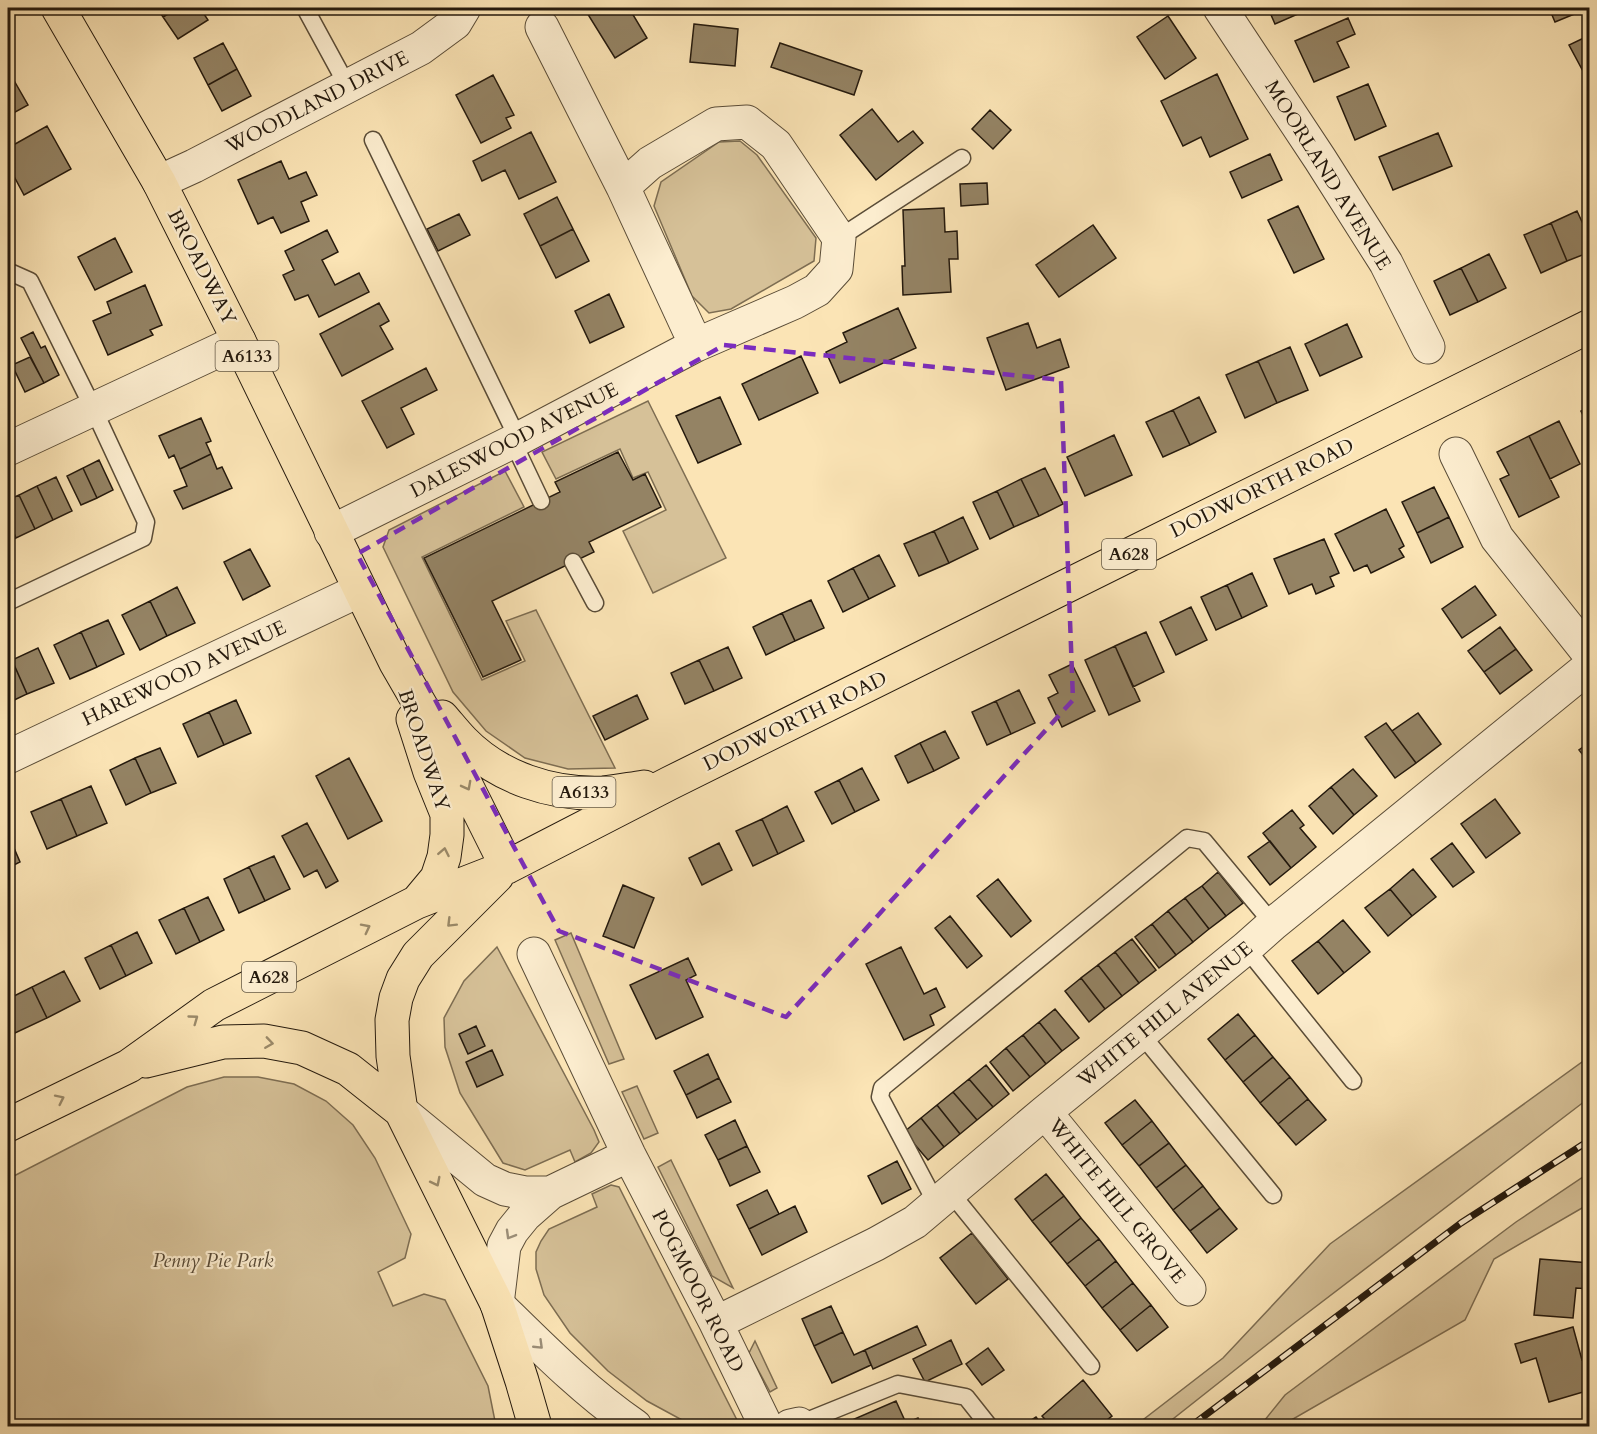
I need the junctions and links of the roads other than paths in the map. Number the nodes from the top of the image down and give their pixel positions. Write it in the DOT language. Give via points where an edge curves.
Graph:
graph roads {
  1 [pos="58,8"];
  2 [pos="305,8"];
  3 [pos="464,8"];
  4 [pos="1220,8"];
  5 [pos="542,27"];
  6 [pos="348,87"];
  7 [pos="373,140"];
  8 [pos="962,158"];
  9 [pos="159,182"];
  10 [pos="623,187"];
  11 [pos="839,238"];
  12 [pos="9,274"];
  13 [pos="1590,326"];
  14 [pos="239,340"];
  15 [pos="696,345"];
  16 [pos="1428,348"];
  17 [pos="93,408"];
  18 [pos="515,440"];
  19 [pos="8,449"];
  20 [pos="1456,454"];
  21 [pos="541,501"];
  22 [pos="331,532"];
  23 [pos="573,562"];
  24 [pos="360,590"];
  25 [pos="8,602"];
  26 [pos="595,603"];
  27 [pos="1590,655"];
  28 [pos="396,663"];
  29 [pos="1590,666"];
  30 [pos="8,757"];
  31 [pos="670,783"];
  32 [pos="507,867"];
  33 [pos="417,902"];
  34 [pos="1273,924"];
  35 [pos="1246,948"];
  36 [pos="534,954"];
  37 [pos="1141,1035"];
  38 [pos="129,1066"];
  39 [pos="1353,1081"];
  40 [pos="401,1111"];
  41 [pos="1045,1112"];
  42 [pos="8,1125"];
  43 [pos="629,1155"];
  44 [pos="550,1193"];
  45 [pos="1273,1195"];
  46 [pos="944,1199"];
  47 [pos="1189,1289"];
  48 [pos="497,1304"];
  49 [pos="716,1323"];
  50 [pos="1091,1366"];
  51 [pos="795,1425"];
  52 [pos="535,1426"];
  53 [pos="635,1426"];
  54 [pos="766,1426"];
  55 [pos="989,1426"];
  1 -- 9 [label="highway, BROADWAY / A6133"];
  2 -- 6 [label="lane"];
  3 -- 6 [label="street, WOODLAND DRIVE" via="455,23 422,48"];
  4 -- 16 [label="street, MOORLAND AVENUE" via="1386,263"];
  5 -- 10 [label="street"];
  6 -- 9 [label="street, WOODLAND DRIVE"];
  7 -- 18 [label="lane"];
  8 -- 11 [label="lane"];
  9 -- 14 [label="highway, BROADWAY / A6133"];
  10 -- 11 [label="street" via="650,163 716,124 747,122 776,145"];
  10 -- 15 [label="street"];
  11 -- 15 [label="street, DALESWOOD AVENUE" via="836,269 817,290"];
  12 -- 17 [label="lane" via="30,281"];
  13 -- 31 [label="highway, DODWORTH ROAD / A628"];
  14 -- 17 [label="street"];
  14 -- 22 [label="highway, BROADWAY / A6133"];
  15 -- 18 [label="street, DALESWOOD AVENUE"];
  17 -- 19 [label="street"];
  17 -- 25 [label="lane" via="146,522 143,538"];
  18 -- 21 [label="lane"];
  18 -- 22 [label="street, DALESWOOD AVENUE"];
  20 -- 27 [label="street" via="1497,538"];
  22 -- 24 [label="highway, BROADWAY / A6133"];
  23 -- 26 [label="lane"];
  24 -- 28 [label="highway, BROADWAY / A6133"];
  24 -- 30 [label="street, HAREWOOD AVENUE"];
  28 -- 31 [label="highway, A6133" via="464,743 501,771 521,780 546,788 603,793"];
  28 -- 32 [label="highway, BROADWAY / A6133, one-way" via="462,777"];
  33 -- 28 [label="highway, BROADWAY / A6133, one-way" via="436,878 444,857 447,814"];
  29 -- 34 [label="street, WHITE HILL AVENUE"];
  31 -- 32 [label="highway, DODWORTH ROAD / A628"];
  32 -- 33 [label="highway, DODWORTH ROAD / A628"];
  32 -- 40 [label="highway, A628, one-way" via="418,955 403,979 392,1020"];
  38 -- 33 [label="highway, DODWORTH ROAD / A628, one-way" via="214,1005"];
  34 -- 35 [label="street, WHITE HILL AVENUE"];
  34 -- 46 [label="lane" via="1204,841 1187,838 882,1088 880,1097"];
  35 -- 37 [label="street, WHITE HILL AVENUE"];
  35 -- 39 [label="lane"];
  36 -- 43 [label="street, POGMOOR ROAD"];
  37 -- 41 [label="street, WHITE HILL AVENUE"];
  37 -- 45 [label="lane"];
  38 -- 40 [label="highway, A628, one-way" via="223,1042 264,1041 302,1048 348,1068"];
  42 -- 38 [label="highway, DODWORTH ROAD / A628, one-way"];
  40 -- 44 [label="street" via="485,1180 505,1189"];
  40 -- 48 [label="highway, A628, one-way"];
  41 -- 46 [label="street, WHITE HILL AVENUE"];
  41 -- 47 [label="street, WHITE HILL GROVE"];
  43 -- 44 [label="street"];
  43 -- 49 [label="street, POGMOOR ROAD"];
  44 -- 48 [label="street, one-way" via="525,1215 504,1246"];
  46 -- 49 [label="street, WHITE HILL AVENUE" via="915,1222 876,1244"];
  46 -- 50 [label="lane"];
  48 -- 52 [label="highway, A628"];
  48 -- 53 [label="street, one-way" via="569,1375"];
  49 -- 54 [label="street, POGMOOR ROAD"];
  51 -- 55 [label="lane" via="898,1384 966,1397"];
}
